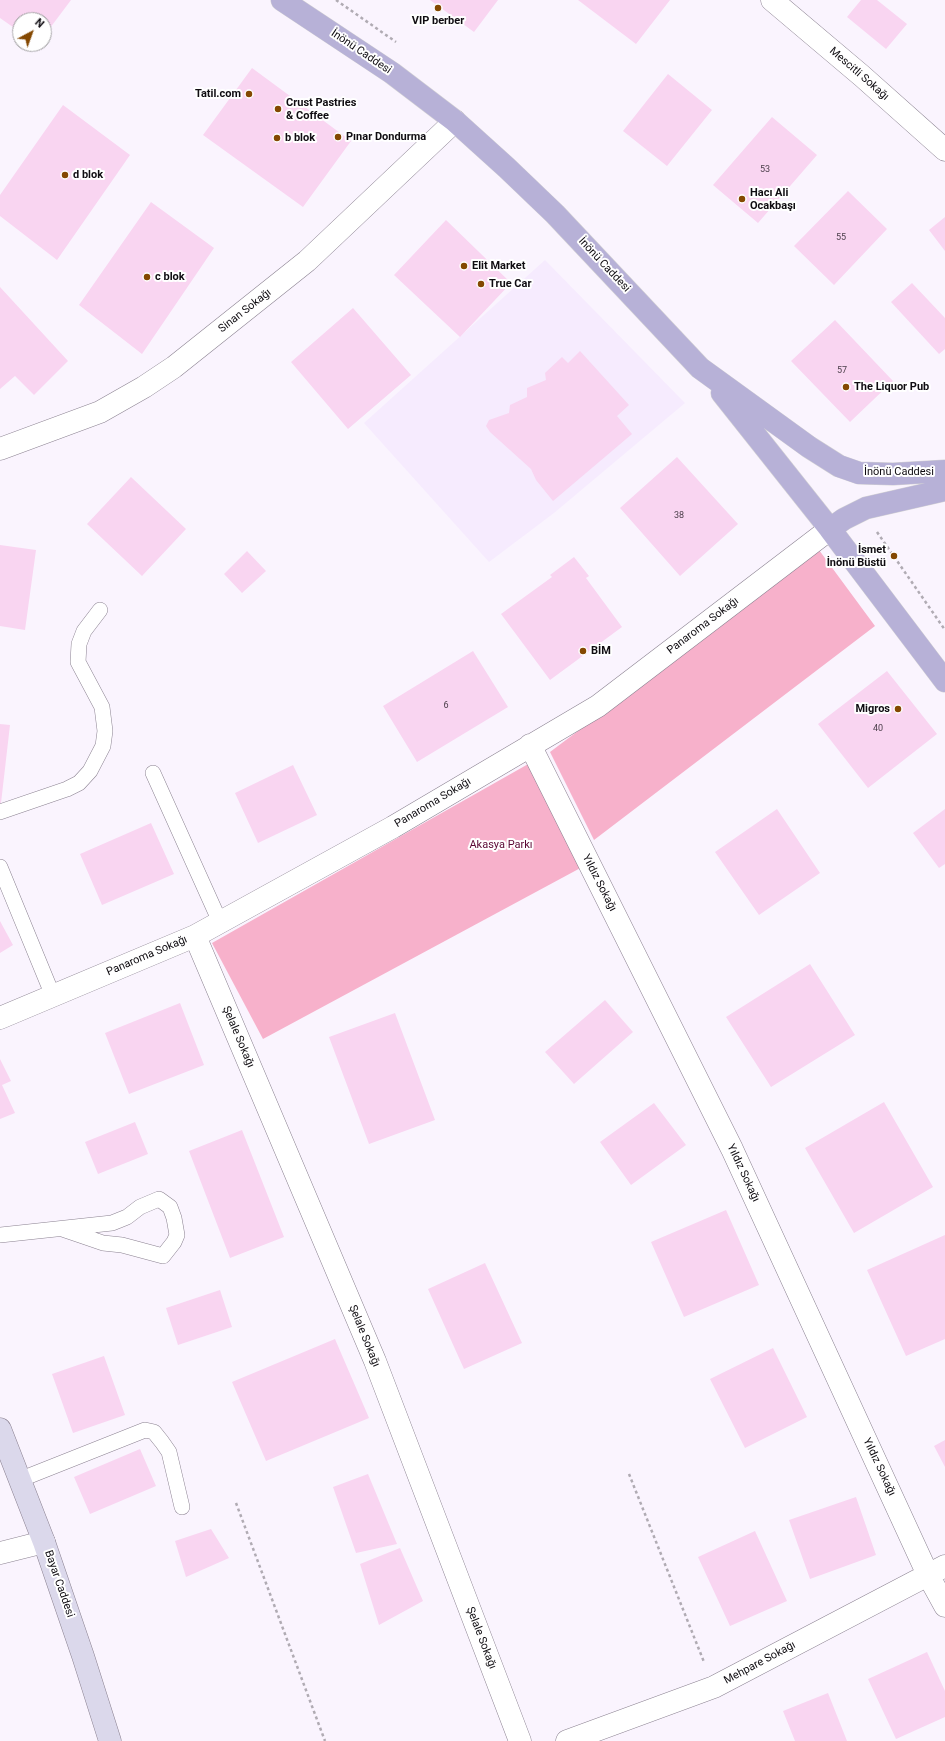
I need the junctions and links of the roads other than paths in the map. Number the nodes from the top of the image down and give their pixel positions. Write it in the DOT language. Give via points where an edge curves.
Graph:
graph roads {
  1 [pos="282,0"];
  2 [pos="772,0"];
  3 [pos="455,121"];
  4 [pos="945,150"];
  5 [pos="700,368"];
  6 [pos="0,449"];
  7 [pos="945,472"];
  8 [pos="945,490"];
  9 [pos="830,529"];
  10 [pos="100,610"];
  11 [pos="945,681"];
  12 [pos="530,746"];
  13 [pos="153,773"];
  14 [pos="0,812"];
  15 [pos="0,867"];
  16 [pos="220,922"];
  17 [pos="195,936"];
  18 [pos="54,996"];
  19 [pos="0,1018"];
  20 [pos="62,1229"];
  21 [pos="0,1235"];
  22 [pos="0,1430"];
  23 [pos="20,1480"];
  24 [pos="182,1507"];
  25 [pos="44,1542"];
  26 [pos="0,1553"];
  27 [pos="937,1570"];
  28 [pos="945,1606"];
  29 [pos="110,1741"];
  30 [pos="520,1741"];
  31 [pos="566,1741"];
  1 -- 3 [label="main road, İnönü Caddesi" via="392,73"];
  2 -- 4 [label="street, Mescitli Sokağı"];
  3 -- 5 [label="main road, İnönü Caddesi" via="555,214"];
  3 -- 6 [label="street, Sinan Sokağı" via="307,261 174,367 100,412"];
  5 -- 7 [label="main road, İnönü Caddesi" via="824,458 846,469 876,474"];
  5 -- 9 [label="main road"];
  8 -- 9 [label="main road" via="866,508"];
  9 -- 11 [label="main road"];
  9 -- 12 [label="street, Panaroma Sokağı" via="598,706"];
  10 -- 14 [label="lane" via="84,631 79,644 78,662 102,707 105,731 103,746 97,759 79,783 67,790"];
  12 -- 16 [label="street, Panaroma Sokağı" via="393,827"];
  12 -- 27 [label="street, Yıldız Sokağı" via="732,1149"];
  13 -- 16 [label="lane"];
  15 -- 18 [label="lane"];
  16 -- 17 [label="street, Panaroma Sokağı"];
  17 -- 18 [label="street, Panaroma Sokağı"];
  17 -- 30 [label="street, Şelale Sokağı" via="372,1355"];
  18 -- 19 [label="street, Panaroma Sokağı"];
  20 -- 20 [label="lane" via="103,1243 122,1245 163,1256 177,1235 170,1207 159,1198 112,1223"];
  20 -- 21 [label="lane"];
  22 -- 23 [label="main road, Bayar Caddesi"];
  23 -- 24 [label="lane" via="144,1430 154,1432 169,1452"];
  23 -- 25 [label="main road, Bayar Caddesi"];
  25 -- 26 [label="street"];
  25 -- 29 [label="main road, Bayar Caddesi"];
  27 -- 28 [label="street, Yıldız Sokağı"];
  27 -- 31 [label="street, Mehpare Sokağı" via="714,1687"];
}
